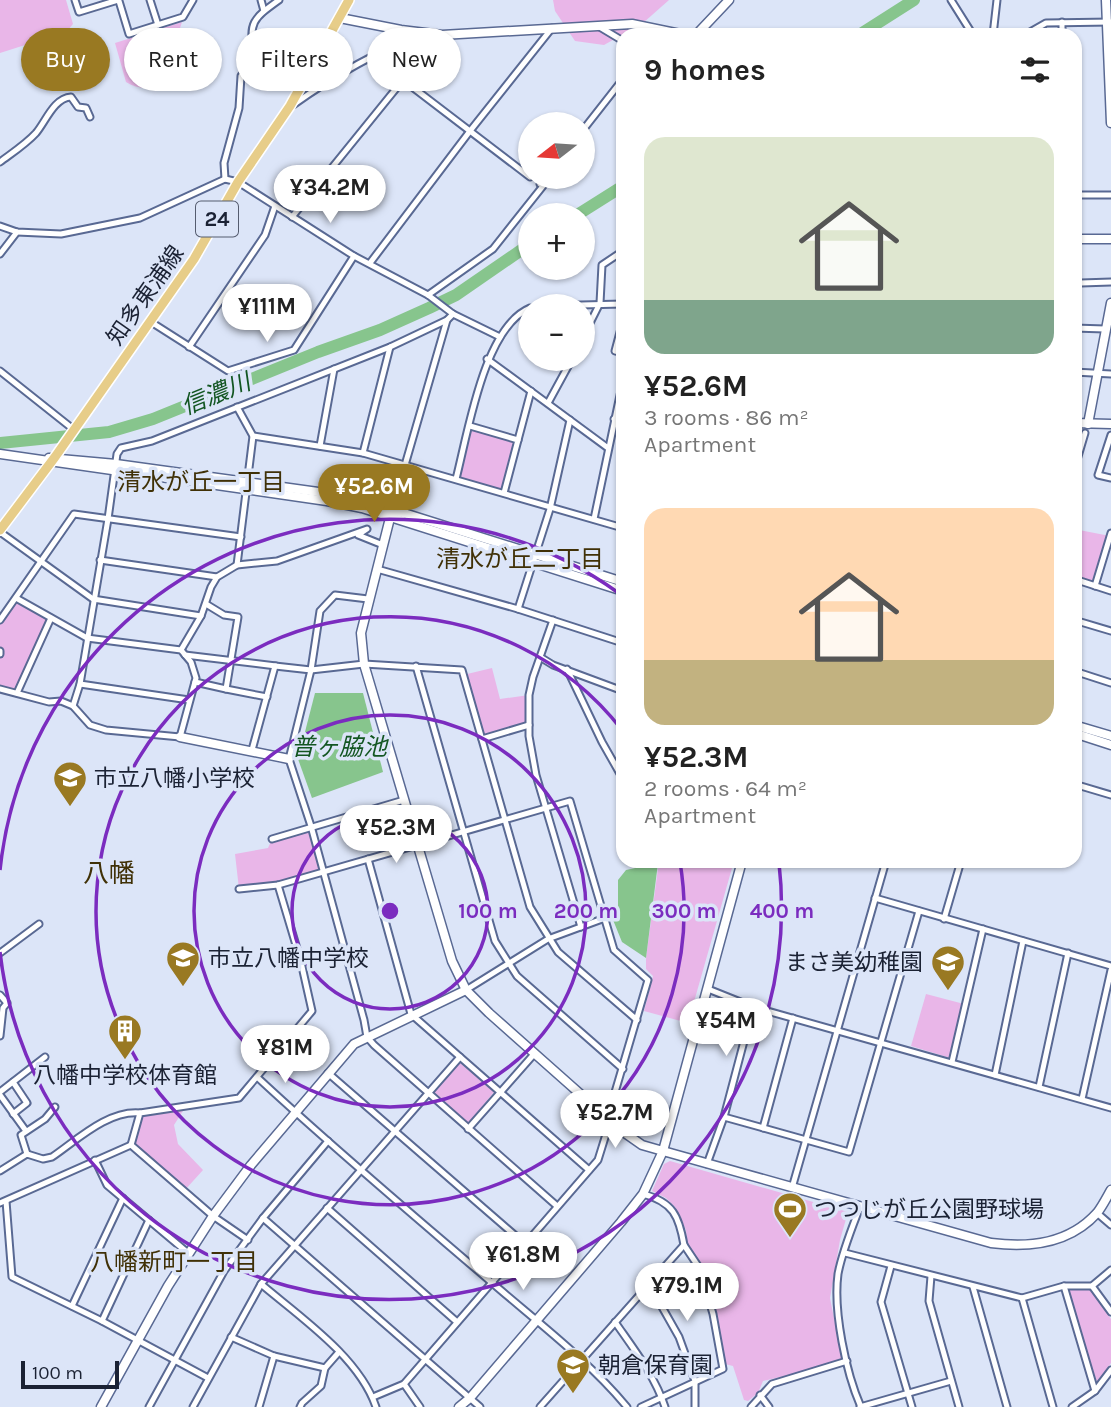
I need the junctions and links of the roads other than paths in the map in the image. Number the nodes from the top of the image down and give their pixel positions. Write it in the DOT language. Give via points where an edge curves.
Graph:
graph roads {
  1 [pos="75,0"];
  2 [pos="118,0"];
  3 [pos="150,0"];
  4 [pos="193,0"];
  5 [pos="261,0"];
  6 [pos="279,0"];
  7 [pos="349,0"];
  8 [pos="729,0"];
  9 [pos="951,0"];
  10 [pos="997,0"];
  11 [pos="1106,0"];
  12 [pos="264,11"];
  13 [pos="340,18"];
  14 [pos="1062,22"];
  15 [pos="1109,22"];
  16 [pos="596,24"];
  17 [pos="158,25"];
  18 [pos="553,27"];
  19 [pos="391,28"];
  20 [pos="651,28"];
  21 [pos="703,28"];
  22 [pos="969,28"];
  23 [pos="994,28"];
  24 [pos="1037,28"];
  25 [pos="1062,28"];
  26 [pos="461,34"];
  27 [pos="616,37"];
  28 [pos="367,60"];
  29 [pos="1110,63"];
  30 [pos="616,88"];
  31 [pos="394,91"];
  32 [pos="417,91"];
  33 [pos="290,106"];
  34 [pos="595,115"];
  35 [pos="90,117"];
  36 [pos="1111,123"];
  37 [pos="470,131"];
  38 [pos="0,162"];
  39 [pos="518,168"];
  40 [pos="225,178"];
  41 [pos="237,182"];
  42 [pos="540,189"];
  43 [pos="1082,195"];
  44 [pos="1111,195"];
  45 [pos="275,206"];
  46 [pos="292,217"];
  47 [pos="0,226"];
  48 [pos="17,232"];
  49 [pos="1082,239"];
  50 [pos="1111,239"];
  51 [pos="0,254"];
  52 [pos="354,256"];
  53 [pos="616,256"];
  54 [pos="370,263"];
  55 [pos="1111,282"];
  56 [pos="1082,284"];
  57 [pos="428,295"];
  58 [pos="595,303"];
  59 [pos="600,303"];
  60 [pos="1111,303"];
  61 [pos="616,304"];
  62 [pos="451,312"];
  63 [pos="595,313"];
  64 [pos="518,314"];
  65 [pos="447,320"];
  66 [pos="150,322"];
  67 [pos="1082,328"];
  68 [pos="1105,329"];
  69 [pos="500,337"];
  70 [pos="190,347"];
  71 [pos="390,347"];
  72 [pos="487,359"];
  73 [pos="334,369"];
  74 [pos="0,371"];
  75 [pos="565,371"];
  76 [pos="1082,372"];
  77 [pos="1098,373"];
  78 [pos="1111,374"];
  79 [pos="531,391"];
  80 [pos="548,403"];
  81 [pos="237,407"];
  82 [pos="616,411"];
  83 [pos="614,419"];
  84 [pos="570,420"];
  85 [pos="1082,424"];
  86 [pos="1088,424"];
  87 [pos="1111,424"];
  88 [pos="470,426"];
  89 [pos="73,429"];
  90 [pos="1085,433"];
  91 [pos="1111,435"];
  92 [pos="253,436"];
  93 [pos="518,440"];
  94 [pos="1082,443"];
  95 [pos="320,446"];
  96 [pos="608,448"];
  97 [pos="363,453"];
  98 [pos="1,455"];
  99 [pos="53,460"];
  100 [pos="405,464"];
  101 [pos="115,467"];
  102 [pos="1111,478"];
  103 [pos="456,479"];
  104 [pos="247,486"];
  105 [pos="504,493"];
  106 [pos="550,509"];
  107 [pos="392,514"];
  108 [pos="108,519"];
  109 [pos="594,519"];
  110 [pos="616,526"];
  111 [pos="0,531"];
  112 [pos="1111,533"];
  113 [pos="241,537"];
  114 [pos="384,545"];
  115 [pos="532,558"];
  116 [pos="100,560"];
  117 [pos="41,563"];
  118 [pos="237,565"];
  119 [pos="377,569"];
  120 [pos="217,577"];
  121 [pos="616,580"];
  122 [pos="1082,582"];
  123 [pos="1095,586"];
  124 [pos="616,588"];
  125 [pos="1111,591"];
  126 [pos="16,598"];
  127 [pos="93,599"];
  128 [pos="368,599"];
  129 [pos="206,604"];
  130 [pos="518,609"];
  131 [pos="201,616"];
  132 [pos="51,618"];
  133 [pos="0,620"];
  134 [pos="553,620"];
  135 [pos="1082,622"];
  136 [pos="1111,631"];
  137 [pos="87,638"];
  138 [pos="616,641"];
  139 [pos="183,653"];
  140 [pos="540,657"];
  141 [pos="231,661"];
  142 [pos="364,664"];
  143 [pos="277,666"];
  144 [pos="416,666"];
  145 [pos="567,669"];
  146 [pos="311,670"];
  147 [pos="1082,674"];
  148 [pos="195,682"];
  149 [pos="80,684"];
  150 [pos="1111,684"];
  151 [pos="616,688"];
  152 [pos="0,689"];
  153 [pos="226,690"];
  154 [pos="17,693"];
  155 [pos="267,697"];
  156 [pos="189,699"];
  157 [pos="73,706"];
  158 [pos="529,725"];
  159 [pos="1082,727"];
  160 [pos="1082,736"];
  161 [pos="1111,736"];
  162 [pos="180,737"];
  163 [pos="482,739"];
  164 [pos="1111,745"];
  165 [pos="252,750"];
  166 [pos="289,759"];
  167 [pos="616,767"];
  168 [pos="1082,786"];
  169 [pos="1111,795"];
  170 [pos="404,800"];
  171 [pos="547,807"];
  172 [pos="505,821"];
  173 [pos="312,826"];
  174 [pos="462,832"];
  175 [pos="272,839"];
  176 [pos="417,845"];
  177 [pos="368,859"];
  178 [pos="740,868"];
  179 [pos="884,868"];
  180 [pos="959,868"];
  181 [pos="322,872"];
  182 [pos="278,885"];
  183 [pos="239,889"];
  184 [pos="875,898"];
  185 [pos="919,911"];
  186 [pos="605,918"];
  187 [pos="944,919"];
  188 [pos="39,924"];
  189 [pos="580,927"];
  190 [pos="983,929"];
  191 [pos="548,939"];
  192 [pos="1023,941"];
  193 [pos="0,953"];
  194 [pos="1068,953"];
  195 [pos="510,963"];
  196 [pos="1111,968"];
  197 [pos="708,989"];
  198 [pos="466,990"];
  199 [pos="0,995"];
  200 [pos="753,1007"];
  201 [pos="411,1014"];
  202 [pos="793,1018"];
  203 [pos="637,1020"];
  204 [pos="837,1030"];
  205 [pos="0,1036"];
  206 [pos="367,1037"];
  207 [pos="881,1043"];
  208 [pos="535,1053"];
  209 [pos="45,1057"];
  210 [pos="460,1057"];
  211 [pos="952,1062"];
  212 [pos="623,1069"];
  213 [pos="328,1073"];
  214 [pos="995,1076"];
  215 [pos="257,1077"];
  216 [pos="13,1082"];
  217 [pos="1039,1087"];
  218 [pos="500,1092"];
  219 [pos="427,1093"];
  220 [pos="0,1094"];
  221 [pos="1082,1099"];
  222 [pos="55,1107"];
  223 [pos="1111,1108"];
  224 [pos="140,1113"];
  225 [pos="296,1113"];
  226 [pos="13,1114"];
  227 [pos="608,1116"];
  228 [pos="723,1117"];
  229 [pos="763,1128"];
  230 [pos="468,1129"];
  231 [pos="26,1131"];
  232 [pos="395,1131"];
  233 [pos="805,1139"];
  234 [pos="328,1142"];
  235 [pos="131,1145"];
  236 [pos="663,1152"];
  237 [pos="27,1154"];
  238 [pos="95,1160"];
  239 [pos="707,1164"];
  240 [pos="361,1169"];
  241 [pos="589,1170"];
  242 [pos="0,1171"];
  243 [pos="792,1188"];
  244 [pos="1111,1190"];
  245 [pos="643,1194"];
  246 [pos="123,1198"];
  247 [pos="3,1202"];
  248 [pos="557,1206"];
  249 [pos="860,1207"];
  250 [pos="327,1208"];
  251 [pos="1097,1213"];
  252 [pos="213,1216"];
  253 [pos="264,1218"];
  254 [pos="149,1220"];
  255 [pos="1111,1225"];
  256 [pos="247,1240"];
  257 [pos="525,1244"];
  258 [pos="684,1245"];
  259 [pos="295,1246"];
  260 [pos="188,1253"];
  261 [pos="845,1253"];
  262 [pos="891,1266"];
  263 [pos="1111,1270"];
  264 [pos="931,1276"];
  265 [pos="492,1283"];
  266 [pos="261,1284"];
  267 [pos="649,1284"];
  268 [pos="1064,1286"];
  269 [pos="1092,1286"];
  270 [pos="973,1287"];
  271 [pos="1022,1298"];
  272 [pos="72,1306"];
  273 [pos="1111,1312"];
  274 [pos="102,1321"];
  275 [pos="537,1321"];
  276 [pos="457,1322"];
  277 [pos="615,1322"];
  278 [pos="231,1336"];
  279 [pos="138,1340"];
  280 [pos="339,1352"];
  281 [pos="274,1356"];
  282 [pos="174,1359"];
  283 [pos="425,1359"];
  284 [pos="580,1360"];
  285 [pos="847,1361"];
  286 [pos="325,1368"];
  287 [pos="1111,1370"];
  288 [pos="208,1378"];
  289 [pos="695,1381"];
  290 [pos="951,1381"];
  291 [pos="404,1384"];
  292 [pos="1095,1391"];
  293 [pos="908,1394"];
  294 [pos="760,1395"];
  295 [pos="373,1397"];
  296 [pos="662,1397"];
  297 [pos="470,1398"];
  298 [pos="102,1407"];
  299 [pos="149,1407"];
  300 [pos="193,1407"];
  301 [pos="259,1407"];
  302 [pos="300,1407"];
  303 [pos="376,1407"];
  304 [pos="420,1407"];
  305 [pos="459,1407"];
  306 [pos="480,1407"];
  307 [pos="540,1407"];
  308 [pos="627,1407"];
  309 [pos="641,1407"];
  310 [pos="665,1407"];
  311 [pos="695,1407"];
  312 [pos="751,1407"];
  313 [pos="769,1407"];
  314 [pos="861,1407"];
  315 [pos="912,1407"];
  316 [pos="959,1407"];
  317 [pos="1007,1407"];
  318 [pos="1053,1407"];
  319 [pos="1072,1407"];
  1 -- 2 [label="street" via="79,12"];
  2 -- 17 [label="street" via="129,34"];
  3 -- 17 [label="street"];
  4 -- 17 [label="street" via="183,17"];
  5 -- 12 [label="street"];
  6 -- 12 [label="street"];
  7 -- 13 [label="main road, 知多東浦線 / 24"];
  8 -- 21 [label="street"];
  9 -- 22 [label="street"];
  10 -- 23 [label="street"];
  11 -- 15 [label="street"];
  12 -- 40 [label="street" via="251,30 255,54 241,76"];
  13 -- 19 [label="street"];
  13 -- 33 [label="main road, 知多東浦線 / 24"];
  14 -- 15 [label="street"];
  14 -- 24 [label="street"];
  14 -- 25 [label="street"];
  15 -- 29 [label="street"];
  16 -- 18 [label="street"];
  16 -- 20 [label="street"];
  16 -- 27 [label="street"];
  18 -- 26 [label="street"];
  18 -- 37 [label="street"];
  28 -- 33 [label="street"];
  29 -- 36 [label="street"];
  30 -- 34 [label="street"];
  31 -- 46 [label="street"];
  32 -- 37 [label="street"];
  33 -- 41 [label="main road, 知多東浦線 / 24"];
  35 -- 38 [label="street" via="86,108 65,97 34,134"];
  37 -- 39 [label="street"];
  37 -- 54 [label="street"];
  40 -- 41 [label="street"];
  40 -- 48 [label="street" via="140,218 67,234"];
  41 -- 45 [label="street"];
  41 -- 66 [label="main road, 知多東浦線 / 24" via="194,259"];
  42 -- 57 [label="street" via="493,248"];
  43 -- 44 [label="street"];
  45 -- 46 [label="street"];
  45 -- 70 [label="street" via="265,235"];
  46 -- 52 [label="street"];
  47 -- 48 [label="street"];
  48 -- 51 [label="street"];
  49 -- 50 [label="street"];
  52 -- 54 [label="street"];
  52 -- 70 [label="street" via="294,350 228,371"];
  53 -- 59 [label="street" via="602,265"];
  54 -- 57 [label="street"];
  55 -- 56 [label="street"];
  57 -- 62 [label="street"];
  58 -- 59 [label="street"];
  59 -- 61 [label="street"];
  59 -- 63 [label="street"];
  60 -- 68 [label="street"];
  62 -- 65 [label="street"];
  62 -- 69 [label="street"];
  64 -- 69 [label="street"];
  65 -- 71 [label="street"];
  65 -- 100 [label="street"];
  66 -- 70 [label="street"];
  66 -- 89 [label="main road, 知多東浦線 / 24"];
  67 -- 68 [label="street"];
  68 -- 77 [label="street"];
  69 -- 72 [label="street"];
  71 -- 73 [label="street"];
  71 -- 97 [label="street"];
  72 -- 79 [label="street"];
  72 -- 88 [label="street"];
  73 -- 81 [label="street"];
  73 -- 95 [label="street"];
  74 -- 89 [label="street"];
  75 -- 80 [label="street"];
  76 -- 77 [label="street"];
  77 -- 78 [label="street"];
  77 -- 86 [label="street"];
  79 -- 80 [label="street"];
  79 -- 93 [label="street"];
  80 -- 84 [label="street"];
  81 -- 92 [label="street"];
  81 -- 101 [label="street" via="121,449"];
  82 -- 83 [label="street"];
  83 -- 96 [label="street"];
  84 -- 96 [label="street"];
  84 -- 106 [label="street"];
  85 -- 86 [label="street"];
  86 -- 87 [label="street"];
  88 -- 93 [label="street"];
  88 -- 103 [label="street"];
  89 -- 99 [label="main road, 知多東浦線 / 24"];
  90 -- 94 [label="street"];
  91 -- 102 [label="street" via="1098,475"];
  92 -- 95 [label="street"];
  92 -- 104 [label="street"];
  93 -- 105 [label="street"];
  95 -- 97 [label="street"];
  96 -- 109 [label="street"];
  97 -- 100 [label="street"];
  98 -- 99 [label="street"];
  99 -- 101 [label="street"];
  99 -- 111 [label="main road, 知多東浦線 / 24"];
  100 -- 103 [label="street"];
  100 -- 107 [label="street"];
  101 -- 104 [label="street"];
  101 -- 108 [label="street"];
  103 -- 105 [label="street"];
  104 -- 107 [label="street" via="318,492"];
  104 -- 113 [label="street"];
  105 -- 106 [label="street"];
  106 -- 109 [label="street"];
  106 -- 115 [label="street"];
  107 -- 114 [label="street"];
  107 -- 115 [label="street"];
  108 -- 113 [label="street"];
  108 -- 116 [label="street"];
  108 -- 117 [label="street" via="74,513"];
  109 -- 110 [label="street"];
  111 -- 117 [label="street"];
  112 -- 123 [label="street"];
  113 -- 118 [label="street"];
  114 -- 118 [label="street" via="358,535 367,529 277,561"];
  114 -- 119 [label="street"];
  115 -- 121 [label="street"];
  115 -- 124 [label="street"];
  115 -- 130 [label="street"];
  116 -- 120 [label="street"];
  116 -- 127 [label="street"];
  117 -- 126 [label="street"];
  117 -- 127 [label="street"];
  118 -- 120 [label="street"];
  119 -- 128 [label="street"];
  119 -- 130 [label="street"];
  120 -- 129 [label="street"];
  122 -- 123 [label="street"];
  123 -- 125 [label="street"];
  126 -- 132 [label="street"];
  126 -- 133 [label="street"];
  127 -- 131 [label="street"];
  127 -- 137 [label="street"];
  128 -- 142 [label="street" via="360,633"];
  128 -- 146 [label="street" via="335,595 320,611"];
  129 -- 131 [label="street"];
  129 -- 141 [label="street" via="238,617"];
  130 -- 134 [label="street"];
  131 -- 139 [label="street"];
  132 -- 137 [label="street"];
  132 -- 154 [label="street"];
  134 -- 138 [label="street"];
  134 -- 140 [label="street"];
  135 -- 136 [label="street"];
  137 -- 139 [label="street"];
  137 -- 149 [label="street"];
  139 -- 141 [label="street"];
  139 -- 148 [label="street" via="191,662"];
  140 -- 145 [label="street"];
  140 -- 158 [label="street" via="529,695"];
  141 -- 143 [label="street"];
  141 -- 153 [label="street"];
  142 -- 144 [label="street"];
  142 -- 146 [label="street"];
  142 -- 170 [label="street"];
  143 -- 146 [label="street"];
  143 -- 155 [label="street"];
  144 -- 163 [label="street" via="462,670"];
  144 -- 174 [label="street"];
  145 -- 151 [label="street"];
  145 -- 167 [label="street"];
  146 -- 166 [label="street"];
  147 -- 150 [label="street"];
  148 -- 153 [label="street"];
  148 -- 156 [label="street"];
  149 -- 156 [label="street"];
  149 -- 157 [label="street"];
  152 -- 154 [label="street"];
  153 -- 155 [label="street"];
  154 -- 157 [label="street"];
  155 -- 165 [label="street"];
  156 -- 162 [label="street"];
  157 -- 162 [label="street" via="98,728"];
  158 -- 163 [label="street"];
  158 -- 171 [label="street" via="536,775"];
  159 -- 161 [label="street"];
  160 -- 164 [label="street"];
  162 -- 165 [label="street"];
  163 -- 172 [label="street"];
  165 -- 166 [label="street"];
  166 -- 173 [label="street"];
  168 -- 169 [label="street"];
  170 -- 173 [label="street"];
  170 -- 176 [label="street"];
  171 -- 172 [label="street"];
  171 -- 186 [label="street" via="570,801"];
  171 -- 189 [label="street"];
  172 -- 174 [label="street"];
  172 -- 191 [label="street" via="530,907"];
  173 -- 175 [label="street"];
  173 -- 181 [label="street"];
  174 -- 176 [label="street"];
  174 -- 195 [label="street" via="495,941"];
  176 -- 177 [label="street"];
  176 -- 198 [label="street" via="445,941"];
  177 -- 181 [label="street"];
  177 -- 201 [label="street"];
  178 -- 197 [label="street"];
  179 -- 184 [label="street"];
  180 -- 187 [label="street"];
  181 -- 182 [label="street"];
  181 -- 206 [label="street"];
  182 -- 183 [label="street"];
  182 -- 215 [label="street" via="312,1011"];
  184 -- 185 [label="street"];
  184 -- 204 [label="street"];
  185 -- 187 [label="street"];
  185 -- 207 [label="street"];
  186 -- 189 [label="street"];
  186 -- 203 [label="street" via="614,950 648,980"];
  187 -- 190 [label="street"];
  188 -- 193 [label="street"];
  189 -- 191 [label="street"];
  190 -- 192 [label="street"];
  190 -- 211 [label="street"];
  191 -- 195 [label="street"];
  191 -- 203 [label="street"];
  192 -- 194 [label="street"];
  192 -- 214 [label="street"];
  194 -- 196 [label="street"];
  194 -- 217 [label="street"];
  195 -- 198 [label="street"];
  195 -- 212 [label="street" via="517,976"];
  196 -- 221 [label="street"];
  197 -- 200 [label="street"];
  197 -- 236 [label="street"];
  198 -- 201 [label="street"];
  198 -- 208 [label="street"];
  199 -- 205 [label="street" via="7,1003"];
  200 -- 202 [label="street"];
  200 -- 228 [label="street"];
  201 -- 206 [label="street"];
  201 -- 210 [label="street"];
  202 -- 204 [label="street"];
  202 -- 229 [label="street"];
  203 -- 212 [label="street"];
  204 -- 207 [label="street"];
  204 -- 233 [label="street"];
  206 -- 213 [label="street" via="354,1044"];
  206 -- 219 [label="street"];
  207 -- 211 [label="street"];
  207 -- 233 [label="street" via="849,1152"];
  208 -- 218 [label="street"];
  208 -- 227 [label="street"];
  209 -- 216 [label="street"];
  210 -- 218 [label="street"];
  210 -- 219 [label="street"];
  211 -- 214 [label="street"];
  212 -- 227 [label="street"];
  213 -- 225 [label="street"];
  213 -- 232 [label="street"];
  214 -- 217 [label="street"];
  215 -- 224 [label="street" via="239,1098"];
  215 -- 225 [label="street"];
  216 -- 220 [label="street"];
  216 -- 226 [label="street" via="27,1103"];
  217 -- 221 [label="street"];
  218 -- 230 [label="street"];
  218 -- 241 [label="street"];
  219 -- 230 [label="street"];
  219 -- 232 [label="street"];
  220 -- 226 [label="street"];
  221 -- 223 [label="street"];
  222 -- 231 [label="street" via="46,1119"];
  224 -- 235 [label="street"];
  224 -- 237 [label="street" via="127,1112 104,1122 52,1157"];
  225 -- 234 [label="street"];
  225 -- 252 [label="street"];
  226 -- 231 [label="street"];
  227 -- 236 [label="street" via="642,1145"];
  227 -- 241 [label="street" via="598,1160"];
  228 -- 229 [label="street"];
  228 -- 239 [label="street"];
  229 -- 233 [label="street"];
  230 -- 248 [label="street"];
  231 -- 237 [label="street" via="21,1135"];
  232 -- 240 [label="street"];
  232 -- 257 [label="street"];
  233 -- 243 [label="street"];
  234 -- 240 [label="street"];
  234 -- 253 [label="street"];
  235 -- 238 [label="street"];
  235 -- 252 [label="street"];
  236 -- 239 [label="street"];
  236 -- 245 [label="street"];
  237 -- 242 [label="street"];
  238 -- 246 [label="street" via="107,1185"];
  238 -- 247 [label="street"];
  239 -- 243 [label="street"];
  240 -- 250 [label="street"];
  240 -- 265 [label="street"];
  241 -- 248 [label="street"];
  243 -- 249 [label="street"];
  244 -- 251 [label="street"];
  245 -- 258 [label="street" via="670,1207"];
  245 -- 275 [label="street"];
  246 -- 254 [label="street"];
  246 -- 272 [label="street"];
  247 -- 272 [label="street" via="12,1277"];
  248 -- 257 [label="street"];
  249 -- 251 [label="street" via="1017,1246 1059,1239"];
  249 -- 261 [label="street"];
  250 -- 259 [label="street"];
  250 -- 276 [label="street"];
  251 -- 255 [label="street"];
  252 -- 256 [label="street"];
  252 -- 260 [label="street"];
  253 -- 256 [label="street"];
  253 -- 259 [label="street"];
  254 -- 260 [label="street"];
  254 -- 274 [label="street"];
  256 -- 282 [label="street"];
  257 -- 265 [label="street"];
  258 -- 267 [label="street"];
  258 -- 289 [label="street" via="700,1269 723,1369"];
  259 -- 266 [label="street"];
  259 -- 283 [label="street"];
  260 -- 279 [label="street"];
  261 -- 262 [label="street"];
  261 -- 285 [label="street" via="837,1298"];
  262 -- 264 [label="street"];
  262 -- 293 [label="street" via="881,1302"];
  263 -- 269 [label="street"];
  264 -- 270 [label="street"];
  264 -- 290 [label="street" via="929,1301"];
  265 -- 275 [label="street"];
  265 -- 276 [label="street"];
  266 -- 278 [label="street"];
  266 -- 280 [label="street"];
  267 -- 277 [label="street"];
  267 -- 289 [label="street" via="679,1337"];
  268 -- 269 [label="street"];
  268 -- 271 [label="street"];
  268 -- 292 [label="street"];
  269 -- 273 [label="street"];
  270 -- 271 [label="street"];
  270 -- 317 [label="street"];
  271 -- 318 [label="street"];
  272 -- 274 [label="street"];
  274 -- 279 [label="street"];
  275 -- 284 [label="street"];
  275 -- 297 [label="street"];
  276 -- 283 [label="street"];
  277 -- 284 [label="street"];
  277 -- 296 [label="street"];
  278 -- 281 [label="street"];
  278 -- 288 [label="street"];
  279 -- 282 [label="street"];
  279 -- 298 [label="street"];
  280 -- 286 [label="street"];
  280 -- 295 [label="street"];
  281 -- 286 [label="street"];
  281 -- 301 [label="street"];
  282 -- 288 [label="street"];
  282 -- 299 [label="street"];
  283 -- 291 [label="street"];
  283 -- 297 [label="street"];
  284 -- 307 [label="street"];
  284 -- 308 [label="street"];
  285 -- 294 [label="street" via="772,1384"];
  285 -- 314 [label="street"];
  286 -- 302 [label="street" via="321,1386"];
  287 -- 292 [label="street"];
  288 -- 300 [label="street"];
  289 -- 296 [label="street"];
  289 -- 311 [label="street"];
  290 -- 293 [label="street"];
  290 -- 316 [label="street"];
  291 -- 295 [label="street"];
  291 -- 304 [label="street"];
  292 -- 319 [label="street"];
  293 -- 314 [label="street"];
  293 -- 315 [label="street"];
  294 -- 312 [label="street"];
  294 -- 313 [label="street"];
  295 -- 303 [label="street"];
  296 -- 309 [label="street"];
  296 -- 310 [label="street"];
  297 -- 305 [label="street"];
  297 -- 306 [label="street"];
}
